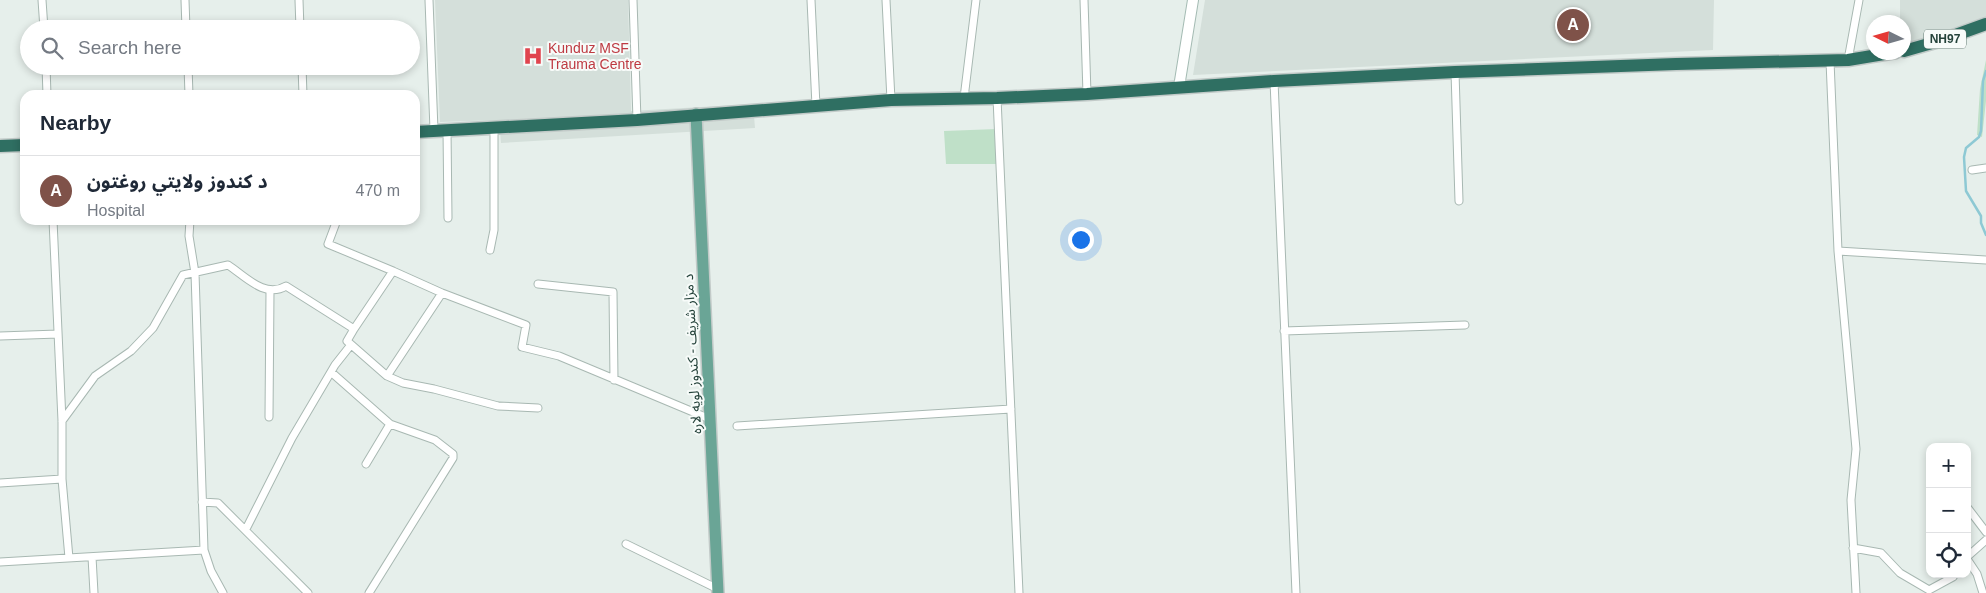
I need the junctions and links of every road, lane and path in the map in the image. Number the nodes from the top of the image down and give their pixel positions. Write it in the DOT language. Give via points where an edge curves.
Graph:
graph roads {
  1 [pos="42,0"];
  2 [pos="185,0"];
  3 [pos="299,0"];
  4 [pos="429,0"];
  5 [pos="633,0"];
  6 [pos="811,0"];
  7 [pos="886,0"];
  8 [pos="976,0"];
  9 [pos="1084,0"];
  10 [pos="1194,0"];
  11 [pos="1859,0"];
  12 [pos="43,20"];
  13 [pos="186,20"];
  14 [pos="300,20"];
  15 [pos="1986,24"];
  16 [pos="1911,48"];
  17 [pos="1866,57"];
  18 [pos="1830,60"];
  19 [pos="1848,60"];
  20 [pos="1455,72"];
  21 [pos="46,75"];
  22 [pos="188,75"];
  23 [pos="302,75"];
  24 [pos="1274,81"];
  25 [pos="1179,87"];
  26 [pos="47,90"];
  27 [pos="189,90"];
  28 [pos="303,90"];
  29 [pos="1088,94"];
  30 [pos="964,98"];
  31 [pos="997,98"];
  32 [pos="891,100"];
  33 [pos="816,106"];
  34 [pos="696,114"];
  35 [pos="637,120"];
  36 [pos="494,128"];
  37 [pos="441,130"];
  38 [pos="420,132"];
  39 [pos="20,145"];
  40 [pos="0,146"];
  41 [pos="1986,168"];
  42 [pos="1972,170"];
  43 [pos="1459,201"];
  44 [pos="448,218"];
  45 [pos="53,225"];
  46 [pos="190,225"];
  47 [pos="335,225"];
  48 [pos="490,250"];
  49 [pos="1838,251"];
  50 [pos="1986,260"];
  51 [pos="393,271"];
  52 [pos="195,273"];
  53 [pos="538,284"];
  54 [pos="270,291"];
  55 [pos="442,294"];
  56 [pos="1465,325"];
  57 [pos="354,329"];
  58 [pos="1284,332"];
  59 [pos="58,334"];
  60 [pos="0,336"];
  61 [pos="350,346"];
  62 [pos="331,372"];
  63 [pos="387,376"];
  64 [pos="614,380"];
  65 [pos="538,408"];
  66 [pos="1011,409"];
  67 [pos="269,417"];
  68 [pos="710,420"];
  69 [pos="62,421"];
  70 [pos="390,424"];
  71 [pos="737,426"];
  72 [pos="366,464"];
  73 [pos="62,480"];
  74 [pos="0,483"];
  75 [pos="202,502"];
  76 [pos="1971,512"];
  77 [pos="246,529"];
  78 [pos="1986,532"];
  79 [pos="1986,540"];
  80 [pos="626,544"];
  81 [pos="1853,548"];
  82 [pos="204,550"];
  83 [pos="1971,554"];
  84 [pos="92,557"];
  85 [pos="69,558"];
  86 [pos="0,562"];
  87 [pos="1971,564"];
  88 [pos="1951,578"];
  89 [pos="718,591"];
  90 [pos="1929,591"];
  91 [pos="94,593"];
  92 [pos="223,593"];
  93 [pos="308,593"];
  94 [pos="369,593"];
  95 [pos="1019,593"];
  96 [pos="1296,593"];
  97 [pos="1856,593"];
  98 [pos="1983,593"];
  1 -- 12 [label="street"];
  2 -- 13 [label="street"];
  3 -- 14 [label="street"];
  4 -- 37 [label="street"];
  5 -- 35 [label="street"];
  6 -- 33 [label="street"];
  7 -- 32 [label="street"];
  8 -- 30 [label="street"];
  9 -- 29 [label="street"];
  10 -- 25 [label="street"];
  11 -- 19 [label="street"];
  15 -- 16 [label="highway, NH97"];
  17 -- 19 [label="highway"];
  18 -- 19 [label="highway"];
  18 -- 20 [label="highway"];
  18 -- 49 [label="street"];
  20 -- 24 [label="highway"];
  20 -- 43 [label="street"];
  21 -- 26 [label="street"];
  22 -- 27 [label="street"];
  23 -- 28 [label="street"];
  24 -- 25 [label="highway"];
  24 -- 58 [label="street"];
  25 -- 29 [label="highway"];
  29 -- 31 [label="highway"];
  30 -- 31 [label="highway"];
  30 -- 32 [label="highway"];
  31 -- 66 [label="street"];
  32 -- 33 [label="highway"];
  33 -- 34 [label="highway"];
  34 -- 35 [label="highway"];
  34 -- 68 [label="main road, د مزار شریف - کندوز لویه لاره"];
  35 -- 36 [label="highway"];
  36 -- 37 [label="highway"];
  36 -- 48 [label="street" via="494,230"];
  37 -- 38 [label="highway"];
  37 -- 44 [label="street"];
  39 -- 40 [label="highway"];
  41 -- 42 [label="street"];
  45 -- 59 [label="street"];
  46 -- 52 [label="street"];
  47 -- 51 [label="street" via="328,244"];
  49 -- 50 [label="street"];
  49 -- 81 [label="street" via="1856,449 1851,500"];
  51 -- 55 [label="street"];
  51 -- 57 [label="street"];
  52 -- 54 [label="street" via="228,265"];
  52 -- 69 [label="street" via="183,275 152,328 131,351 95,376"];
  52 -- 75 [label="street"];
  53 -- 64 [label="street" via="613,292"];
  54 -- 57 [label="street" via="286,286"];
  54 -- 67 [label="street"];
  55 -- 63 [label="street"];
  55 -- 64 [label="street" via="526,326 522,346 559,356"];
  56 -- 58 [label="street"];
  57 -- 61 [label="street" via="347,341"];
  58 -- 96 [label="street"];
  59 -- 60 [label="street"];
  59 -- 69 [label="street"];
  61 -- 62 [label="street"];
  61 -- 63 [label="street"];
  62 -- 70 [label="street"];
  62 -- 77 [label="street" via="292,438"];
  63 -- 65 [label="street" via="414,386 498,406"];
  64 -- 68 [label="street"];
  66 -- 71 [label="street"];
  66 -- 95 [label="street"];
  68 -- 89 [label="main road, د مزار شریف - کندوز لویه لاره"];
  69 -- 73 [label="street"];
  70 -- 72 [label="street"];
  70 -- 94 [label="street" via="434,440 452,452 452,458"];
  73 -- 74 [label="street"];
  73 -- 85 [label="street"];
  75 -- 77 [label="street" via="218,503"];
  75 -- 82 [label="street"];
  76 -- 78 [label="street"];
  77 -- 93 [label="street"];
  79 -- 83 [label="street"];
  80 -- 89 [label="street"];
  81 -- 90 [label="street" via="1881,553 1900,573"];
  81 -- 97 [label="street"];
  82 -- 84 [label="street"];
  82 -- 92 [label="street" via="210,571"];
  84 -- 85 [label="street"];
  84 -- 91 [label="street"];
  85 -- 86 [label="street"];
  87 -- 98 [label="street"];
  88 -- 90 [label="street"];
}
